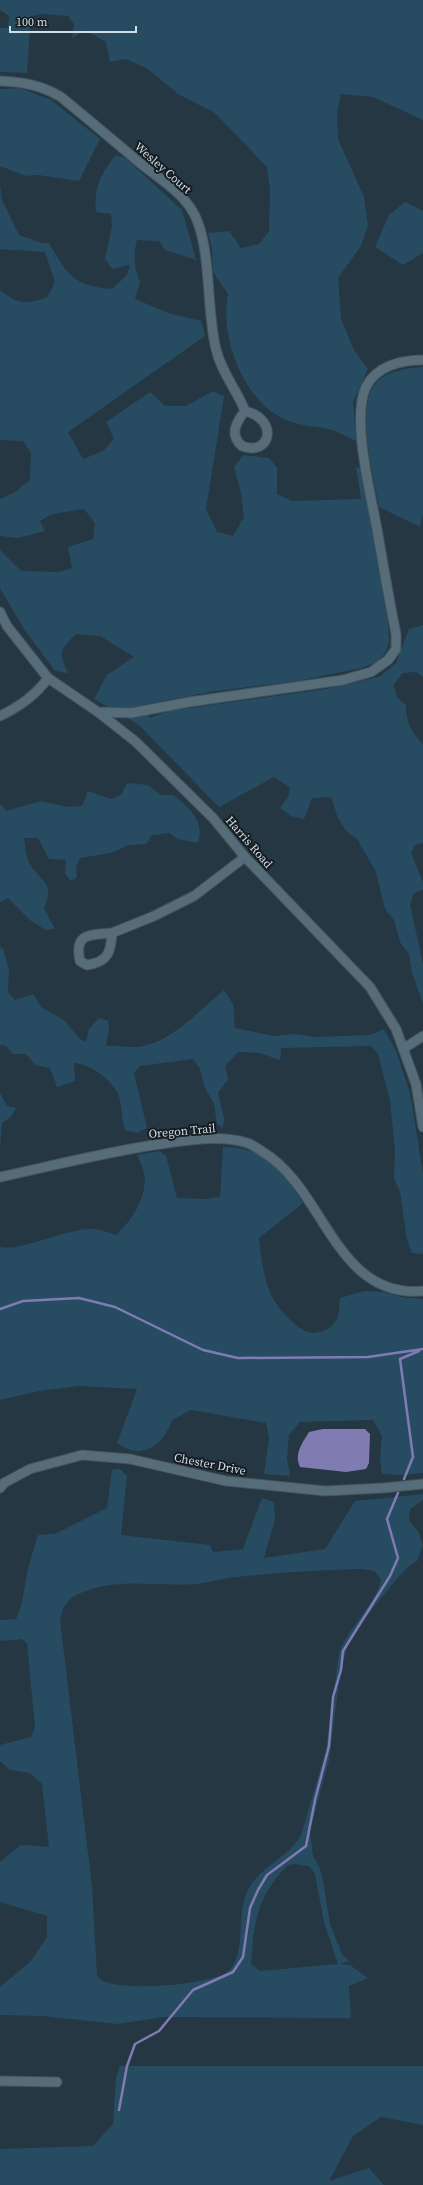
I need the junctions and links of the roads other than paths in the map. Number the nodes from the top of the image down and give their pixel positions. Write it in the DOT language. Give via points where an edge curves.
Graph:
graph roads {
  1 [pos="0,81"];
  2 [pos="423,360"];
  3 [pos="245,411"];
  4 [pos="0,612"];
  5 [pos="48,678"];
  6 [pos="98,712"];
  7 [pos="0,716"];
  8 [pos="245,857"];
  9 [pos="112,933"];
  10 [pos="423,1036"];
  11 [pos="403,1049"];
  12 [pos="423,1127"];
  13 [pos="0,1177"];
  14 [pos="423,1291"];
  15 [pos="423,1484"];
  16 [pos="0,1488"];
  17 [pos="0,2081"];
  18 [pos="57,2082"];
  1 -- 3 [label="street, Wesley Court" via="33,84 61,97 171,188 193,212 204,253 215,348"];
  2 -- 6 [label="street" via="392,364 376,374 366,388 360,408 367,473 396,634 396,649 388,660 371,672 343,680 131,713"];
  4 -- 5 [label="street, Harris Road" via="7,626"];
  5 -- 6 [label="street, Harris Road"];
  5 -- 7 [label="street" via="39,690 10,712"];
  6 -- 8 [label="street, Harris Road" via="141,747 213,818"];
  8 -- 9 [label="street" via="194,896"];
  8 -- 11 [label="street, Harris Road" via="370,987 396,1029"];
  10 -- 11 [label="street"];
  11 -- 12 [label="street, Harris Road" via="416,1084"];
  13 -- 14 [label="street, Oregon Trail" via="121,1150 180,1141 215,1139 248,1143 274,1158 292,1177 337,1246 358,1269 390,1289"];
  15 -- 16 [label="street, Chester Drive" via="326,1491 226,1481 130,1459 82,1455 30,1469 4,1483"];
  17 -- 18 [label="street"];
}
